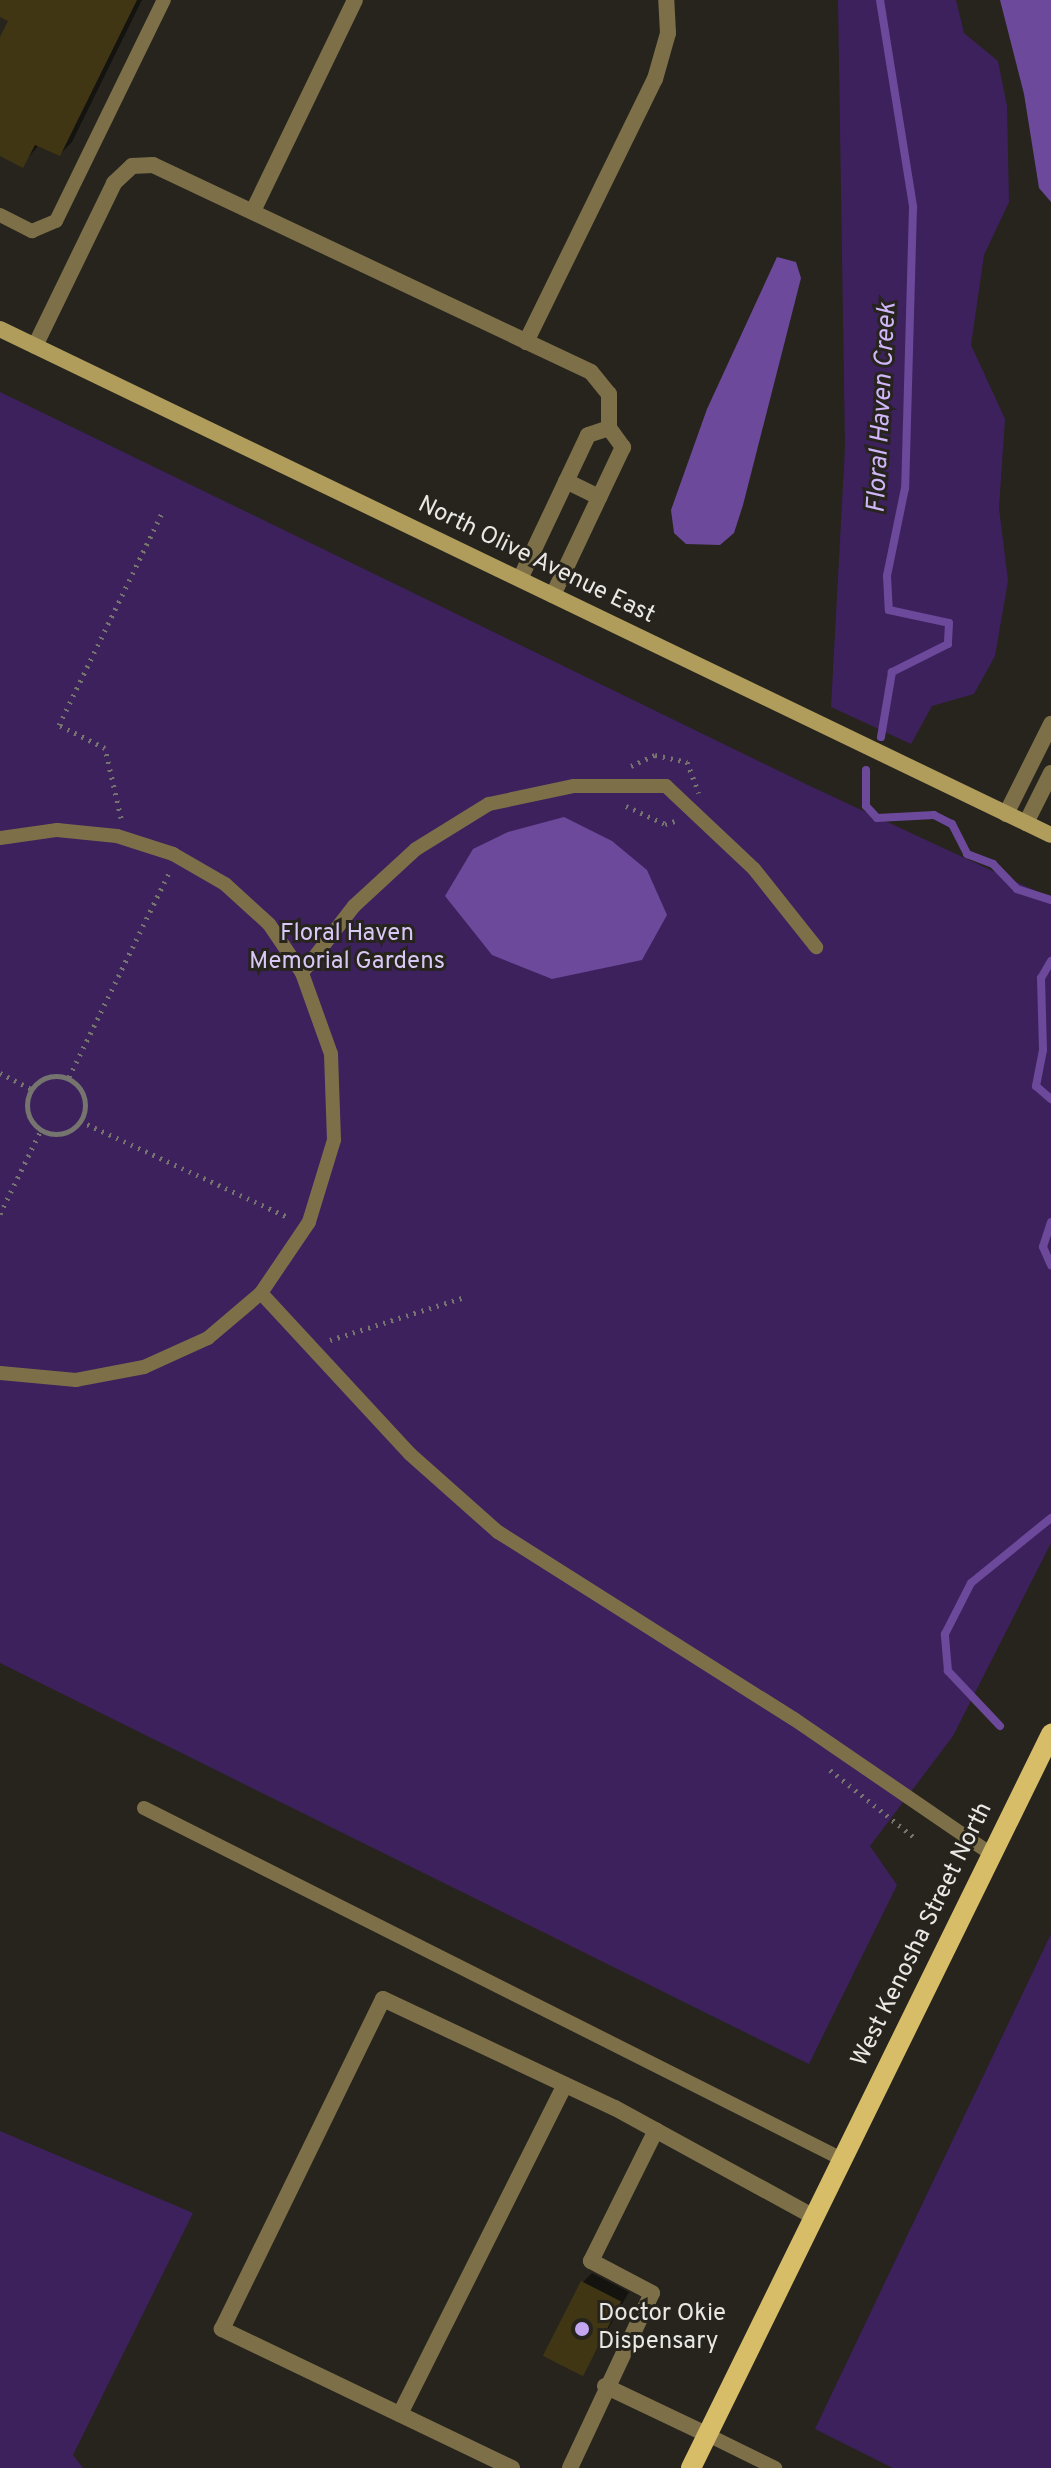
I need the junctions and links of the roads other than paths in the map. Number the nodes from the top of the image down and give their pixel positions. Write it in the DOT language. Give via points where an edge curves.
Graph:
graph roads {
  1 [pos="164,0"];
  2 [pos="355,0"];
  3 [pos="666,0"];
  4 [pos="253,211"];
  5 [pos="0,215"];
  6 [pos="0,329"];
  7 [pos="526,342"];
  8 [pos="35,346"];
  9 [pos="609,428"];
  10 [pos="566,481"];
  11 [pos="599,497"];
  12 [pos="520,579"];
  13 [pos="553,595"];
  14 [pos="1051,724"];
  15 [pos="1051,773"];
  16 [pos="1006,814"];
  17 [pos="1026,823"];
  18 [pos="1051,835"];
  19 [pos="0,838"];
  20 [pos="816,947"];
  21 [pos="302,973"];
  22 [pos="261,1293"];
  23 [pos="0,1373"];
  24 [pos="1051,1734"];
  25 [pos="144,1808"];
  26 [pos="991,1854"];
  27 [pos="565,2085"];
  28 [pos="656,2130"];
  29 [pos="842,2159"];
  30 [pos="814,2217"];
  31 [pos="605,2386"];
  32 [pos="400,2414"];
  33 [pos="708,2435"];
  34 [pos="512,2468"];
  35 [pos="570,2468"];
  36 [pos="691,2468"];
  37 [pos="775,2468"];
  1 -- 5 [label="lane" via="56,221 32,231"];
  2 -- 4 [label="street"];
  3 -- 7 [label="street" via="668,33 655,79"];
  4 -- 7 [label="street"];
  4 -- 8 [label="street" via="164,168 132,166 114,183"];
  6 -- 8 [label="street, North Olive Avenue East"];
  7 -- 9 [label="street" via="603,382 612,410"];
  8 -- 12 [label="street, North Olive Avenue East"];
  9 -- 10 [label="street" via="588,435"];
  9 -- 11 [label="street" via="623,447"];
  10 -- 11 [label="street"];
  10 -- 12 [label="street"];
  11 -- 13 [label="street"];
  12 -- 13 [label="street, North Olive Avenue East"];
  13 -- 16 [label="street, North Olive Avenue East"];
  14 -- 16 [label="street"];
  15 -- 17 [label="street"];
  16 -- 17 [label="street, North Olive Avenue East"];
  17 -- 18 [label="street, North Olive Avenue East"];
  19 -- 21 [label="lane" via="57,830 117,836 173,854 225,884 269,924"];
  20 -- 21 [label="lane" via="754,869 666,786 574,786 489,804 416,849 354,906"];
  21 -- 22 [label="lane" via="331,1054 334,1140 309,1222"];
  22 -- 23 [label="lane" via="208,1338 144,1367 76,1380"];
  22 -- 26 [label="lane" via="410,1454 498,1532 794,1719"];
  24 -- 26 [label="main road, West Kenosha Street North"];
  25 -- 29 [label="lane"];
  26 -- 29 [label="main road, West Kenosha Street North"];
  27 -- 28 [label="street"];
  27 -- 32 [label="street"];
  27 -- 32 [label="street" via="383,1999 222,2329"];
  28 -- 30 [label="street"];
  28 -- 31 [label="street" via="591,2261 652,2293"];
  29 -- 30 [label="main road, West Kenosha Street North"];
  30 -- 33 [label="main road, West Kenosha Street North"];
  31 -- 33 [label="street"];
  31 -- 35 [label="street"];
  32 -- 34 [label="street"];
  33 -- 36 [label="main road, West Kenosha Street North"];
  33 -- 37 [label="lane"];
}
